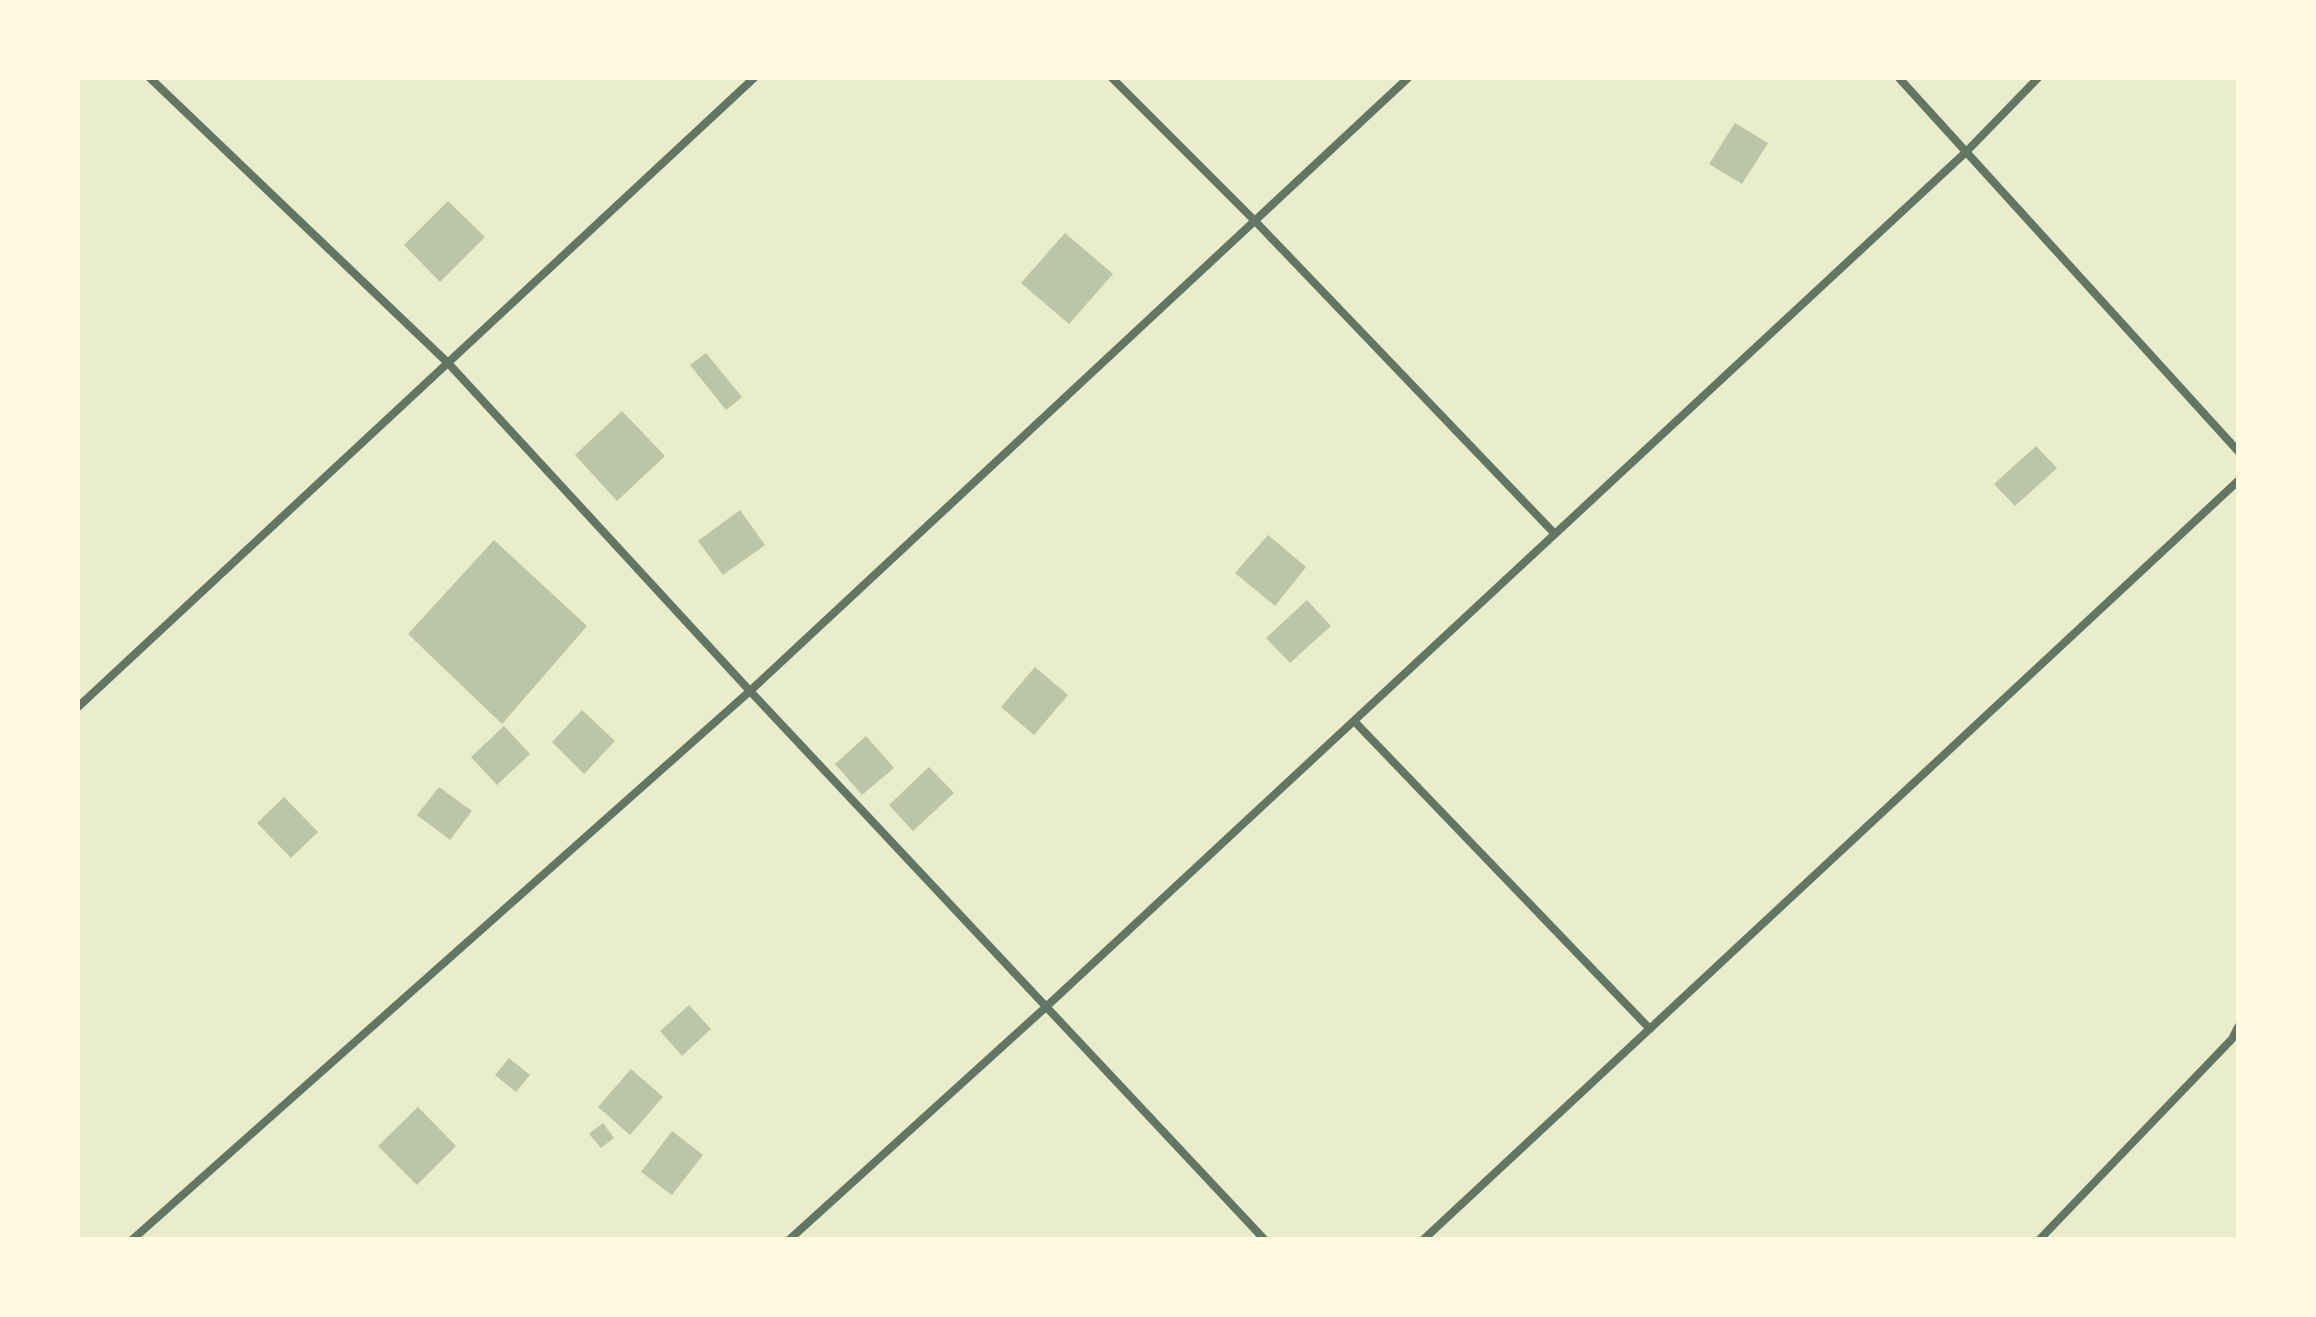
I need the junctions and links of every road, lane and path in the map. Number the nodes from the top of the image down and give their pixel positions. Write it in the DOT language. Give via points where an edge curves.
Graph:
graph roads {
  1 [pos="150,78"];
  2 [pos="754,78"];
  3 [pos="1112,78"];
  4 [pos="1408,78"];
  5 [pos="1899,78"];
  6 [pos="2038,78"];
  7 [pos="1966,152"];
  8 [pos="1255,221"];
  9 [pos="448,363"];
  10 [pos="2238,451"];
  11 [pos="2238,481"];
  12 [pos="1555,534"];
  13 [pos="750,691"];
  14 [pos="78,707"];
  15 [pos="1354,721"];
  16 [pos="1047,1006"];
  17 [pos="2238,1027"];
  18 [pos="1650,1029"];
  19 [pos="133,1239"];
  20 [pos="790,1239"];
  21 [pos="1264,1239"];
  22 [pos="1424,1239"];
  23 [pos="2040,1239"];
  1 -- 9 [label="street"];
  2 -- 9 [label="street"];
  3 -- 8 [label="street"];
  4 -- 8 [label="street"];
  5 -- 7 [label="street"];
  6 -- 7 [label="street"];
  7 -- 10 [label="street"];
  7 -- 12 [label="street"];
  8 -- 12 [label="street"];
  8 -- 13 [label="street"];
  9 -- 13 [label="street"];
  9 -- 14 [label="street"];
  11 -- 18 [label="street"];
  12 -- 15 [label="street"];
  13 -- 16 [label="street"];
  13 -- 19 [label="street"];
  15 -- 16 [label="street"];
  15 -- 18 [label="street"];
  16 -- 20 [label="street"];
  16 -- 21 [label="street"];
  17 -- 23 [label="street"];
  18 -- 22 [label="street"];
}
